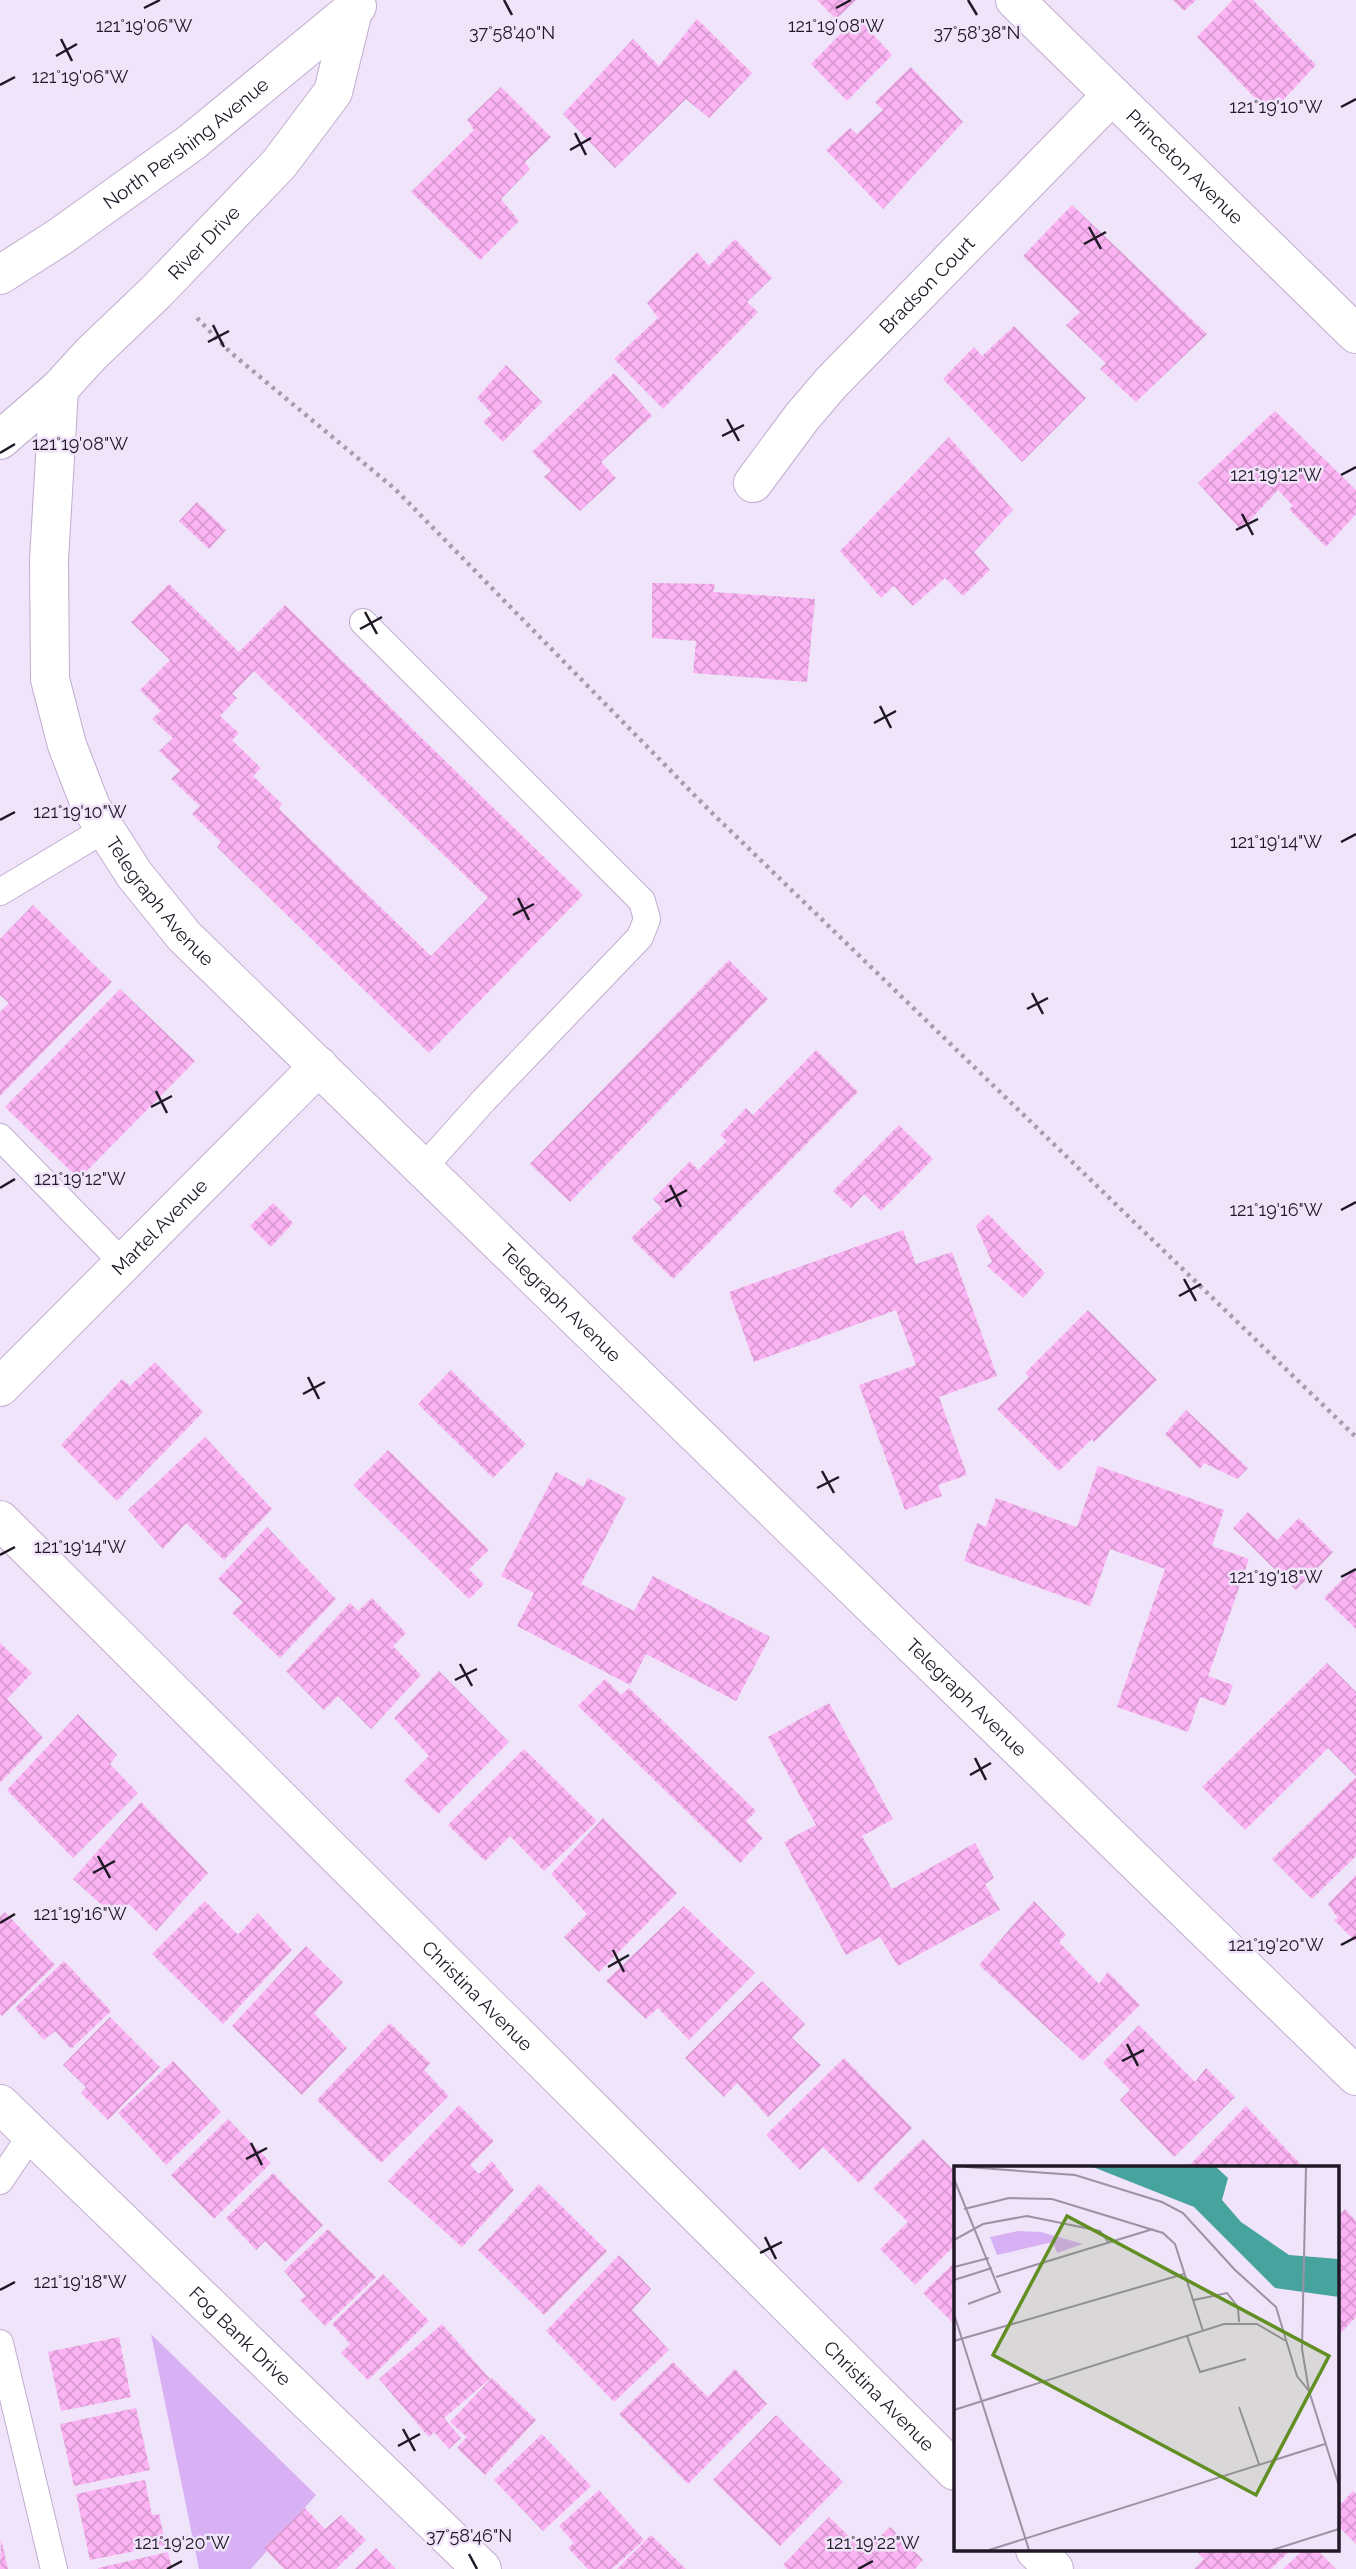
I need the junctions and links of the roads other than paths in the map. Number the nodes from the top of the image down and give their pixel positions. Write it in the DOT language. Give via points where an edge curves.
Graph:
graph roads {
  1 [pos="1015,0"];
  2 [pos="358,6"];
  3 [pos="1112,95"];
  4 [pos="0,275"];
  5 [pos="1356,334"];
  6 [pos="59,389"];
  7 [pos="0,440"];
  8 [pos="753,483"];
  9 [pos="363,622"];
  10 [pos="105,829"];
  11 [pos="0,892"];
  12 [pos="320,1066"];
  13 [pos="0,1137"];
  14 [pos="424,1167"];
  15 [pos="123,1263"];
  16 [pos="0,1387"];
  17 [pos="0,1520"];
  18 [pos="1356,2076"];
  19 [pos="0,2104"];
  20 [pos="31,2135"];
  21 [pos="0,2181"];
  22 [pos="0,2343"];
  23 [pos="954,2470"];
  24 [pos="1037,2552"];
  25 [pos="54,2569"];
  26 [pos="482,2569"];
  27 [pos="1054,2569"];
  1 -- 3 [label="street, Princeton Avenue"];
  2 -- 4 [label="street, North Pershing Avenue" via="192,142"];
  2 -- 6 [label="street, River Drive" via="333,92 279,164"];
  3 -- 5 [label="street, Princeton Avenue"];
  3 -- 8 [label="street, Bradson Court" via="831,383"];
  6 -- 7 [label="street, River Drive"];
  6 -- 10 [label="street, Telegraph Avenue" via="49,560 50,679 67,745 91,807"];
  9 -- 14 [label="lane" via="642,901 647,919 640,937"];
  10 -- 11 [label="lane"];
  10 -- 12 [label="street, Telegraph Avenue" via="184,936"];
  12 -- 14 [label="street, Telegraph Avenue"];
  12 -- 15 [label="street, Martel Avenue"];
  13 -- 15 [label="lane"];
  14 -- 18 [label="street, Telegraph Avenue"];
  15 -- 16 [label="street, Martel Avenue"];
  17 -- 23 [label="street, Christina Avenue"];
  19 -- 20 [label="street, Fog Bank Drive"];
  20 -- 21 [label="lane"];
  20 -- 26 [label="street, Fog Bank Drive"];
  22 -- 25 [label="lane"];
  24 -- 27 [label="street"];
}
